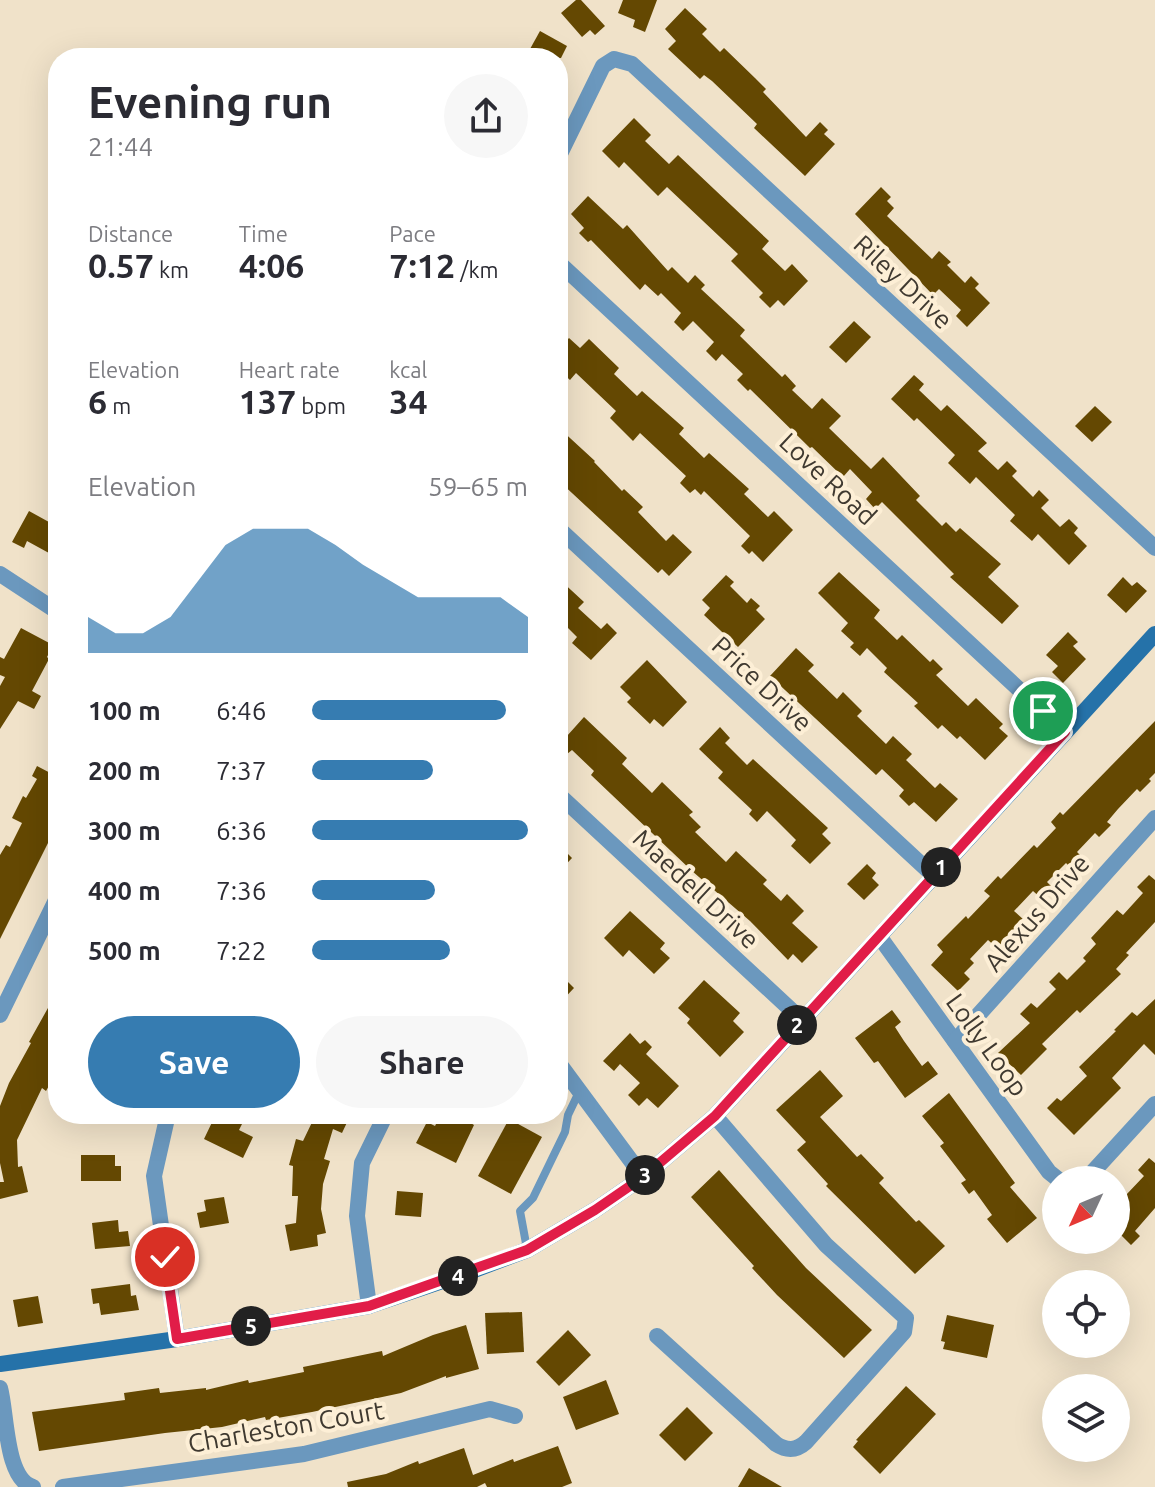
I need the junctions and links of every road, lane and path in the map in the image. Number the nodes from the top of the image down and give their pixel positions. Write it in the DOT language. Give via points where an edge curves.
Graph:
graph roads {
  1 [pos="568,138"];
  2 [pos="568,271"];
  3 [pos="568,537"];
  4 [pos="1155,548"];
  5 [pos="0,574"];
  6 [pos="48,605"];
  7 [pos="1155,634"];
  8 [pos="1065,732"];
  9 [pos="568,803"];
  10 [pos="1155,818"];
  11 [pos="934,876"];
  12 [pos="48,917"];
  13 [pos="879,936"];
  14 [pos="0,1015"];
  15 [pos="802,1020"];
  16 [pos="955,1041"];
  17 [pos="568,1075"];
  18 [pos="580,1091"];
  19 [pos="1155,1104"];
  20 [pos="568,1115"];
  21 [pos="715,1116"];
  22 [pos="166,1124"];
  23 [pos="381,1124"];
  24 [pos="566,1124"];
  25 [pos="1045,1166"];
  26 [pos="1098,1166"];
  27 [pos="643,1177"];
  28 [pos="527,1250"];
  29 [pos="369,1306"];
  30 [pos="657,1336"];
  31 [pos="177,1339"];
  32 [pos="0,1364"];
  33 [pos="0,1388"];
  34 [pos="515,1416"];
  35 [pos="33,1487"];
  36 [pos="63,1487"];
  1 -- 4 [label="street, Riley Drive" via="603,66 614,59 632,64"];
  2 -- 8 [label="street, Love Road"];
  3 -- 11 [label="street, Price Drive"];
  5 -- 6 [label="street"];
  7 -- 8 [label="main road"];
  8 -- 11 [label="main road"];
  9 -- 15 [label="street, Maedell Drive"];
  10 -- 16 [label="street, Alexus Drive"];
  11 -- 13 [label="main road"];
  12 -- 14 [label="street"];
  13 -- 15 [label="main road"];
  13 -- 16 [label="street, Lolly Loop"];
  15 -- 21 [label="main road"];
  16 -- 25 [label="street, Lolly Loop"];
  17 -- 18 [label="street"];
  18 -- 20 [label="lane"];
  18 -- 27 [label="street"];
  19 -- 26 [label="street"];
  21 -- 27 [label="main road"];
  21 -- 30 [label="street" via="826,1245 906,1318 904,1332 806,1442 790,1450 776,1444"];
  22 -- 31 [label="street" via="154,1176"];
  23 -- 29 [label="street" via="362,1163 357,1216"];
  24 -- 28 [label="lane" via="533,1198 520,1211"];
  27 -- 28 [label="main road"];
  28 -- 29 [label="main road"];
  29 -- 31 [label="main road"];
  31 -- 32 [label="main road"];
  33 -- 35 [label="street" via="15,1474"];
  34 -- 36 [label="street, Charleston Court" via="490,1409 304,1454"];
}
